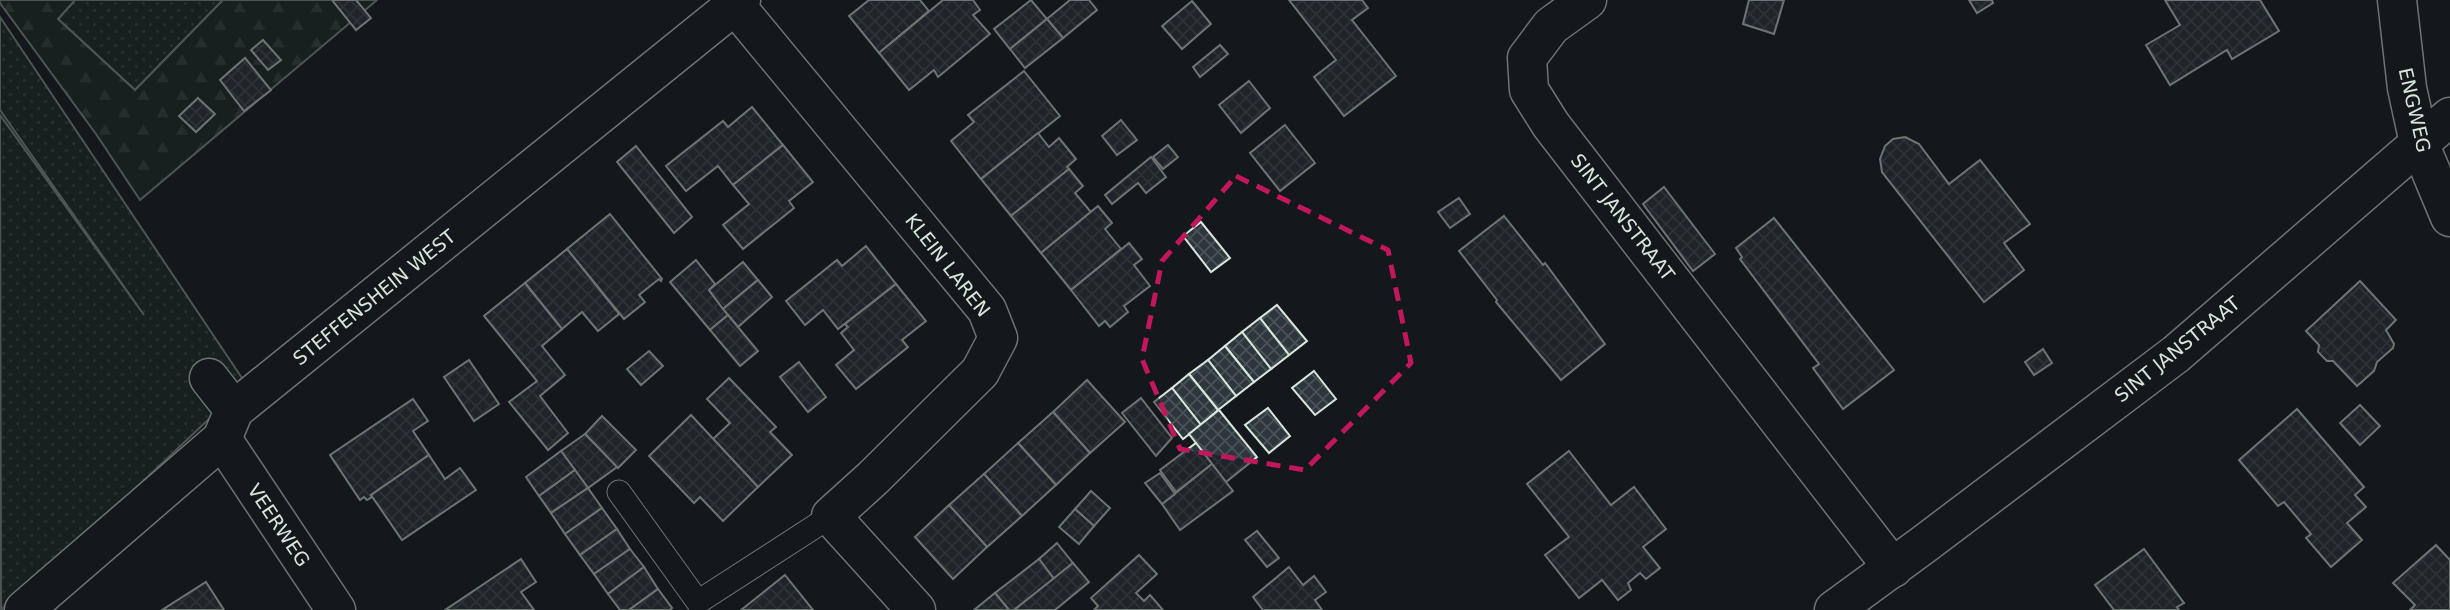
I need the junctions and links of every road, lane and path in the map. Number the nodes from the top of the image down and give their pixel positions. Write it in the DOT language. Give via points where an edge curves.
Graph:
graph roads {
  1 [pos="1587,0"];
  2 [pos="2397,0"];
  3 [pos="738,3"];
  4 [pos="2450,117"];
  5 [pos="2419,143"];
  6 [pos="2450,216"];
  7 [pos="209,377"];
  8 [pos="228,425"];
  9 [pos="619,492"];
  10 [pos="831,516"];
  11 [pos="1893,568"];
  12 [pos="24,610"];
  13 [pos="336,610"];
  14 [pos="916,610"];
  15 [pos="1834,610"];
  1 -- 11 [label="street, SINT JANSTRAAT" via="1551,26 1527,58 1529,90"];
  2 -- 5 [label="street, ENGWEG" via="2407,89"];
  3 -- 8 [label="street, STEFFENSHEIN WEST"];
  3 -- 10 [label="street, KLEIN LAREN" via="987,310 998,338 980,372"];
  4 -- 5 [label="street, SINT JANSTRAAT"];
  5 -- 6 [label="street, ENGWEG"];
  5 -- 11 [label="street, SINT JANSTRAAT" via="2176,354"];
  7 -- 8 [label="street, VEERWEG"];
  8 -- 12 [label="street, STEFFENSHEIN WEST"];
  8 -- 13 [label="street, VEERWEG"];
  9 -- 10 [label="lane" via="698,602"];
  10 -- 14 [label="street"];
  11 -- 15 [label="street, SINT JANSTRAAT"];
}
